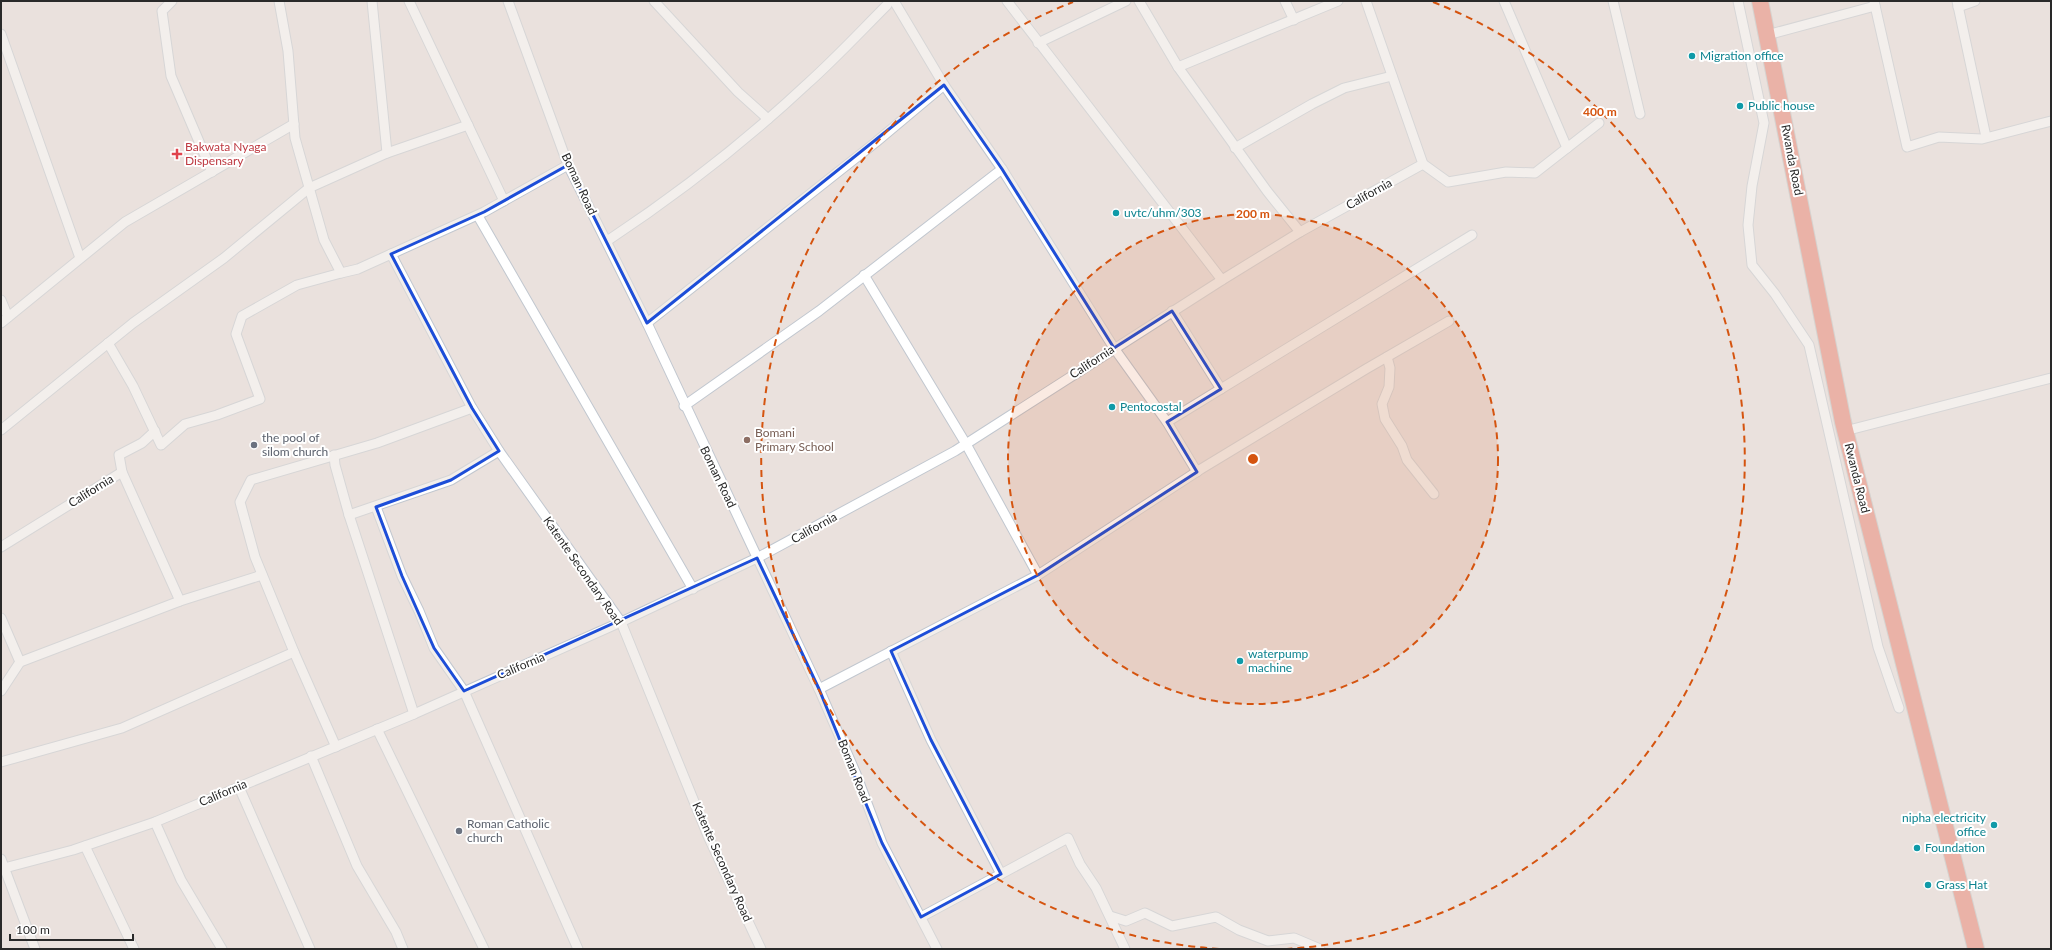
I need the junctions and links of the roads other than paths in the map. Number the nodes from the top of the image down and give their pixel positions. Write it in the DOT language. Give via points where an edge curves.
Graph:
graph roads {
  1 [pos="172,1"];
  2 [pos="279,1"];
  3 [pos="372,1"];
  4 [pos="409,1"];
  5 [pos="508,1"];
  6 [pos="654,1"];
  7 [pos="889,1"];
  8 [pos="894,1"];
  9 [pos="1006,1"];
  10 [pos="1126,1"];
  11 [pos="1139,1"];
  12 [pos="1285,1"];
  13 [pos="1338,1"];
  14 [pos="1366,1"];
  15 [pos="1504,1"];
  16 [pos="1613,1"];
  17 [pos="1738,1"];
  18 [pos="1760,1"];
  19 [pos="1975,1"];
  20 [pos="1875,4"];
  21 [pos="1958,4"];
  22 [pos="1294,20"];
  23 [pos="1,34"];
  24 [pos="1768,35"];
  25 [pos="1038,43"];
  26 [pos="1178,67"];
  27 [pos="1392,76"];
  28 [pos="944,85"];
  29 [pos="1640,114"];
  30 [pos="768,119"];
  31 [pos="2051,121"];
  32 [pos="1599,123"];
  33 [pos="294,124"];
  34 [pos="468,125"];
  35 [pos="1986,137"];
  36 [pos="1235,148"];
  37 [pos="1567,148"];
  38 [pos="387,152"];
  39 [pos="1423,164"];
  40 [pos="568,165"];
  41 [pos="1002,169"];
  42 [pos="212,172"];
  43 [pos="309,188"];
  44 [pos="504,201"];
  45 [pos="478,216"];
  46 [pos="1300,232"];
  47 [pos="1472,235"];
  48 [pos="607,241"];
  49 [pos="391,254"];
  50 [pos="80,258"];
  51 [pos="341,273"];
  52 [pos="864,275"];
  53 [pos="1222,280"];
  54 [pos="1,300"];
  55 [pos="1172,311"];
  56 [pos="4,320"];
  57 [pos="1448,321"];
  58 [pos="647,323"];
  59 [pos="108,343"];
  60 [pos="1114,348"];
  61 [pos="1387,357"];
  62 [pos="2051,378"];
  63 [pos="1221,389"];
  64 [pos="684,406"];
  65 [pos="472,408"];
  66 [pos="1167,422"];
  67 [pos="1,430"];
  68 [pos="155,431"];
  69 [pos="1845,431"];
  70 [pos="966,444"];
  71 [pos="499,451"];
  72 [pos="334,455"];
  73 [pos="122,472"];
  74 [pos="1197,472"];
  75 [pos="1434,494"];
  76 [pos="376,507"];
  77 [pos="349,515"];
  78 [pos="1,547"];
  79 [pos="757,558"];
  80 [pos="262,575"];
  81 [pos="1038,575"];
  82 [pos="693,589"];
  83 [pos="180,601"];
  84 [pos="1,618"];
  85 [pos="621,622"];
  86 [pos="891,651"];
  87 [pos="294,652"];
  88 [pos="20,662"];
  89 [pos="819,689"];
  90 [pos="1,691"];
  91 [pos="464,691"];
  92 [pos="1899,708"];
  93 [pos="414,714"];
  94 [pos="378,729"];
  95 [pos="336,747"];
  96 [pos="311,756"];
  97 [pos="1,762"];
  98 [pos="239,786"];
  99 [pos="156,822"];
  100 [pos="84,846"];
  101 [pos="1,858"];
  102 [pos="3,868"];
  103 [pos="1001,874"];
  104 [pos="1110,916"];
  105 [pos="921,917"];
  106 [pos="35,949"];
  107 [pos="134,949"];
  108 [pos="222,949"];
  109 [pos="310,949"];
  110 [pos="403,949"];
  111 [pos="484,949"];
  112 [pos="578,949"];
  113 [pos="761,949"];
  114 [pos="937,949"];
  115 [pos="1125,949"];
  116 [pos="1320,949"];
  117 [pos="1976,949"];
  1 -- 42 [label="street" via="162,11 171,76"];
  2 -- 33 [label="street" via="288,51"];
  3 -- 38 [label="street"];
  4 -- 34 [label="street"];
  5 -- 40 [label="street, Boman Road"];
  6 -- 30 [label="street" via="738,92"];
  7 -- 30 [label="street" via="808,84"];
  8 -- 28 [label="street"];
  9 -- 25 [label="street"];
  10 -- 25 [label="street"];
  11 -- 26 [label="street"];
  12 -- 22 [label="street"];
  13 -- 22 [label="street"];
  14 -- 27 [label="street"];
  15 -- 37 [label="street"];
  16 -- 29 [label="street"];
  17 -- 92 [label="street" via="1764,123 1752,186 1748,225 1752,265 1809,345 1878,647"];
  18 -- 24 [label="highway, Rwanda Road"];
  19 -- 21 [label="street"];
  20 -- 24 [label="street"];
  20 -- 35 [label="street" via="1907,147 1939,137"];
  21 -- 35 [label="street"];
  22 -- 26 [label="street"];
  23 -- 50 [label="street"];
  24 -- 69 [label="highway, Rwanda Road"];
  25 -- 53 [label="street"];
  26 -- 36 [label="street"];
  27 -- 36 [label="street" via="1344,88"];
  27 -- 39 [label="street"];
  28 -- 41 [label="street"];
  28 -- 58 [label="street" via="810,195"];
  30 -- 48 [label="street" via="656,209"];
  31 -- 35 [label="street"];
  32 -- 37 [label="street"];
  33 -- 42 [label="street"];
  33 -- 43 [label="street" via="295,138"];
  34 -- 38 [label="street"];
  34 -- 44 [label="street"];
  36 -- 46 [label="street"];
  37 -- 39 [label="street" via="1535,173 1506,172 1448,182"];
  38 -- 43 [label="street"];
  39 -- 46 [label="street, California"];
  40 -- 44 [label="street"];
  40 -- 48 [label="street, Boman Road"];
  41 -- 52 [label="street"];
  41 -- 60 [label="street"];
  42 -- 50 [label="street" via="125,222"];
  43 -- 51 [label="street" via="324,240"];
  43 -- 59 [label="street" via="224,258"];
  44 -- 45 [label="street"];
  45 -- 49 [label="street"];
  45 -- 82 [label="street"];
  46 -- 53 [label="street, California"];
  47 -- 63 [label="street"];
  48 -- 58 [label="street, Boman Road"];
  49 -- 51 [label="street" via="358,269"];
  49 -- 65 [label="street, Katente Secondary Road"];
  50 -- 56 [label="street"];
  51 -- 68 [label="street" via="297,285 242,316 236,334 260,399 185,424 161,445"];
  52 -- 64 [label="street" via="819,311"];
  52 -- 70 [label="street"];
  53 -- 55 [label="street, California"];
  54 -- 56 [label="street"];
  55 -- 60 [label="street, California"];
  55 -- 63 [label="street"];
  57 -- 61 [label="street"];
  58 -- 64 [label="street, Boman Road"];
  59 -- 67 [label="street"];
  59 -- 68 [label="street"];
  60 -- 66 [label="street"];
  60 -- 70 [label="street, California"];
  61 -- 74 [label="street"];
  61 -- 75 [label="street" via="1390,368 1389,387 1382,404 1385,419 1402,446 1407,460"];
  62 -- 69 [label="street"];
  63 -- 66 [label="street"];
  64 -- 79 [label="street, Boman Road"];
  65 -- 71 [label="street, Katente Secondary Road"];
  65 -- 72 [label="street" via="377,443"];
  66 -- 74 [label="street"];
  68 -- 73 [label="street" via="142,443 119,455"];
  69 -- 117 [label="highway, Rwanda Road"];
  70 -- 79 [label="street, California"];
  70 -- 81 [label="street"];
  71 -- 76 [label="street" via="451,480"];
  71 -- 85 [label="street, Katente Secondary Road"];
  72 -- 77 [label="street"];
  72 -- 80 [label="street" via="250,480 240,502"];
  73 -- 78 [label="street, California"];
  73 -- 83 [label="street, California"];
  74 -- 81 [label="street"];
  76 -- 77 [label="street"];
  76 -- 91 [label="street" via="402,576 434,648"];
  77 -- 93 [label="street"];
  79 -- 82 [label="street, California"];
  79 -- 89 [label="street, Boman Road"];
  80 -- 83 [label="street"];
  80 -- 87 [label="street"];
  81 -- 86 [label="street"];
  82 -- 85 [label="street, California"];
  83 -- 88 [label="street"];
  84 -- 88 [label="street"];
  85 -- 91 [label="street, California"];
  85 -- 113 [label="street, Katente Secondary Road" via="708,836"];
  86 -- 89 [label="street"];
  86 -- 103 [label="street" via="931,740"];
  87 -- 95 [label="street"];
  87 -- 97 [label="street" via="122,728"];
  88 -- 90 [label="street"];
  89 -- 105 [label="street, Boman Road" via="856,774 882,843"];
  91 -- 93 [label="street, California"];
  91 -- 112 [label="street"];
  93 -- 94 [label="street, California"];
  94 -- 95 [label="street, California"];
  94 -- 111 [label="street"];
  95 -- 96 [label="street, California"];
  96 -- 98 [label="street, California"];
  96 -- 110 [label="street" via="357,866 396,932"];
  98 -- 99 [label="street, California"];
  98 -- 109 [label="street"];
  99 -- 100 [label="street, California"];
  99 -- 108 [label="street" via="181,880"];
  100 -- 102 [label="street, California"];
  100 -- 107 [label="street"];
  101 -- 102 [label="street"];
  102 -- 106 [label="street"];
  103 -- 104 [label="street" via="1068,838"];
  103 -- 105 [label="street"];
  104 -- 115 [label="street"];
  104 -- 116 [label="street" via="1126,921 1145,913 1172,926 1216,916 1239,930 1268,941 1294,938"];
  105 -- 114 [label="street, Boman Road"];
}
